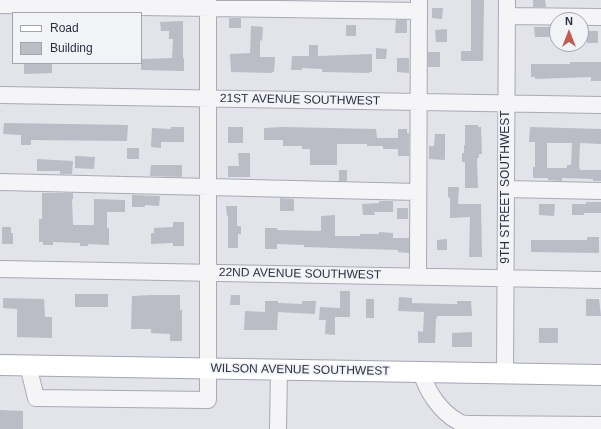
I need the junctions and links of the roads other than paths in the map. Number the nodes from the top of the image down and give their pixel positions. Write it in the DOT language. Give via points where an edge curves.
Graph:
graph roads {
  1 [pos="507,0"];
  2 [pos="208,4"];
  3 [pos="0,5"];
  4 [pos="419,5"];
  5 [pos="507,16"];
  6 [pos="601,17"];
  7 [pos="0,95"];
  8 [pos="208,98"];
  9 [pos="418,102"];
  10 [pos="506,103"];
  11 [pos="601,105"];
  12 [pos="0,182"];
  13 [pos="208,187"];
  14 [pos="506,189"];
  15 [pos="601,191"];
  16 [pos="418,192"];
  17 [pos="0,269"];
  18 [pos="207,272"];
  19 [pos="418,276"];
  20 [pos="506,278"];
  21 [pos="601,280"];
  22 [pos="0,365"];
  23 [pos="28,365"];
  24 [pos="207,368"];
  25 [pos="279,370"];
  26 [pos="422,372"];
  27 [pos="506,374"];
  28 [pos="601,375"];
  29 [pos="460,426"];
  30 [pos="601,426"];
  31 [pos="278,429"];
  1 -- 5 [label="street, 9TH STREET SOUTHWEST"];
  2 -- 3 [label="street"];
  2 -- 4 [label="street"];
  2 -- 8 [label="street"];
  4 -- 9 [label="street"];
  5 -- 6 [label="street"];
  5 -- 10 [label="street, 9TH STREET SOUTHWEST"];
  7 -- 8 [label="street, 21ST AVENUE SOUTHWEST"];
  8 -- 9 [label="street, 21ST AVENUE SOUTHWEST"];
  8 -- 13 [label="street"];
  9 -- 10 [label="street, 21ST AVENUE SOUTHWEST"];
  9 -- 16 [label="street"];
  10 -- 11 [label="street, 21ST AVENUE SOUTHWEST"];
  10 -- 14 [label="street, 9TH STREET SOUTHWEST"];
  12 -- 13 [label="street"];
  13 -- 16 [label="street"];
  13 -- 18 [label="street"];
  14 -- 15 [label="street"];
  14 -- 20 [label="street, 9TH STREET SOUTHWEST"];
  16 -- 19 [label="street"];
  17 -- 18 [label="street, 22ND AVENUE SOUTHWEST"];
  18 -- 19 [label="street, 22ND AVENUE SOUTHWEST"];
  18 -- 24 [label="street"];
  19 -- 20 [label="street, 22ND AVENUE SOUTHWEST"];
  20 -- 21 [label="street, 22ND AVENUE SOUTHWEST"];
  20 -- 27 [label="street, 9TH STREET SOUTHWEST"];
  22 -- 23 [label="main road, WILSON AVENUE SOUTHWEST"];
  23 -- 24 [label="main road, WILSON AVENUE SOUTHWEST"];
  23 -- 24 [label="street" via="36,398 208,400"];
  24 -- 25 [label="main road, WILSON AVENUE SOUTHWEST"];
  25 -- 26 [label="main road, WILSON AVENUE SOUTHWEST"];
  25 -- 31 [label="street"];
  26 -- 27 [label="main road, WILSON AVENUE SOUTHWEST"];
  26 -- 29 [label="street" via="425,385 443,410"];
  27 -- 28 [label="main road, WILSON AVENUE SOUTHWEST"];
  29 -- 30 [label="street"];
}
